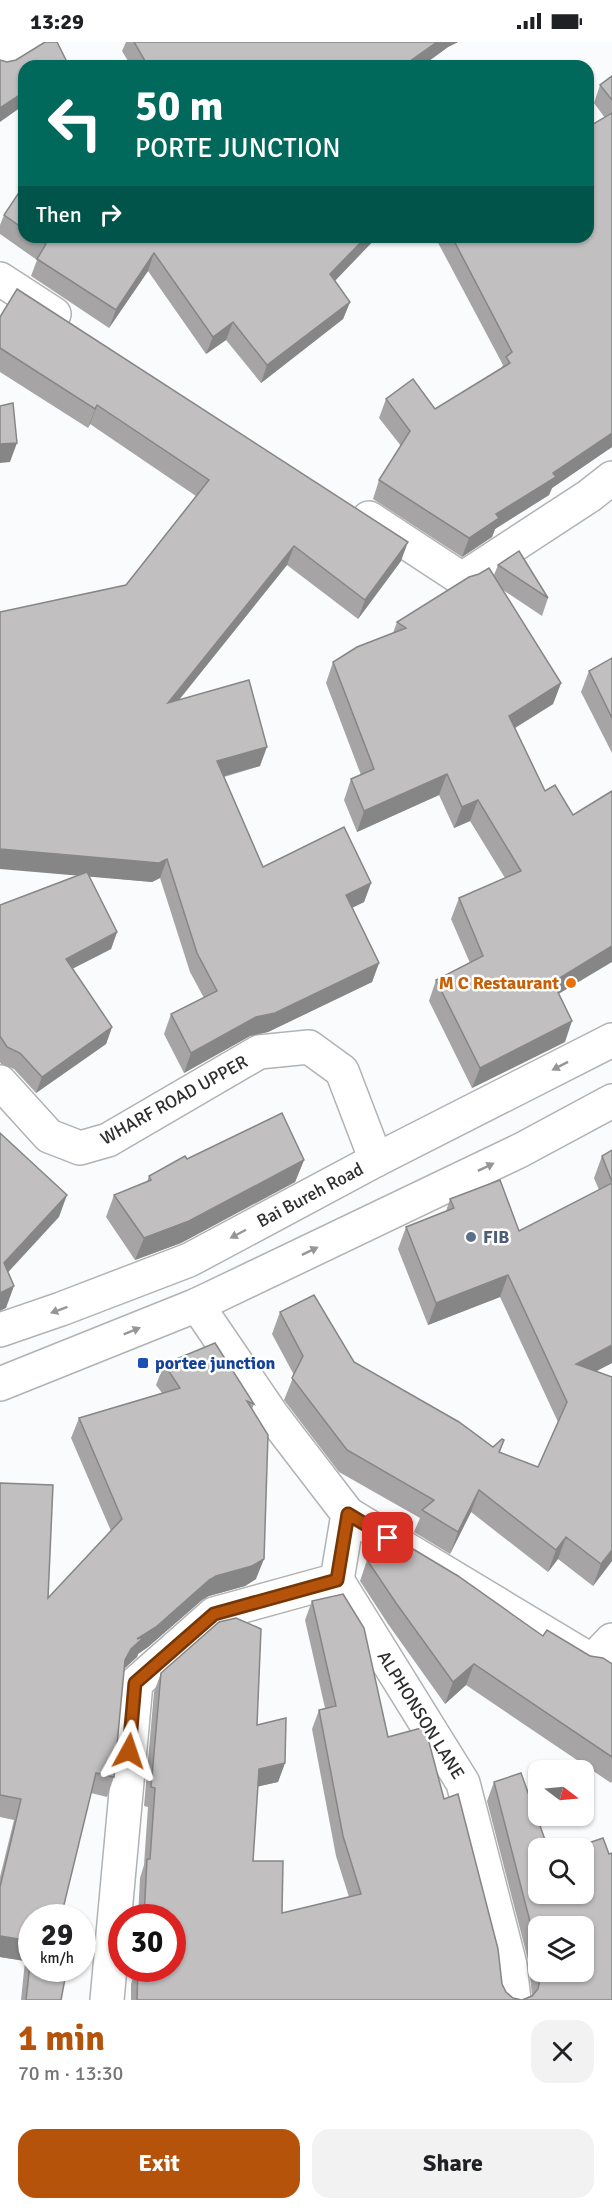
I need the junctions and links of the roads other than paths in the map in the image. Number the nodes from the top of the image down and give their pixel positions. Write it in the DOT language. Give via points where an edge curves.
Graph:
graph roads {
  1 [pos="34,42"];
  2 [pos="0,61"];
  3 [pos="0,279"];
  4 [pos="80,331"];
  5 [pos="612,478"];
  6 [pos="341,500"];
  7 [pos="612,1040"];
  8 [pos="0,1082"];
  9 [pos="612,1101"];
  10 [pos="376,1160"];
  11 [pos="197,1305"];
  12 [pos="0,1330"];
  13 [pos="0,1384"];
  14 [pos="348,1514"];
  15 [pos="337,1580"];
  16 [pos="605,1658"];
  17 [pos="107,2000"];
  18 [pos="514,2000"];
  1 -- 2 [label="main road"];
  3 -- 4 [label="main road"];
  5 -- 6 [label="main road" via="462,579"];
  7 -- 10 [label="main road, Bai Bureh Road, one-way"];
  8 -- 10 [label="main road, WHARF ROAD UPPER" via="49,1136 80,1148 108,1140 259,1052 309,1047 342,1071"];
  11 -- 9 [label="main road, one-way" via="520,1150"];
  10 -- 12 [label="main road, Bai Bureh Road, one-way" via="189,1260"];
  13 -- 11 [label="main road, one-way"];
  11 -- 14 [label="main road" via="272,1415"];
  14 -- 15 [label="main road"];
  14 -- 16 [label="main road"];
  15 -- 17 [label="main road" via="214,1614 135,1683"];
  15 -- 18 [label="main road, ALPHONSON LANE" via="463,1783 510,1965"];
}
